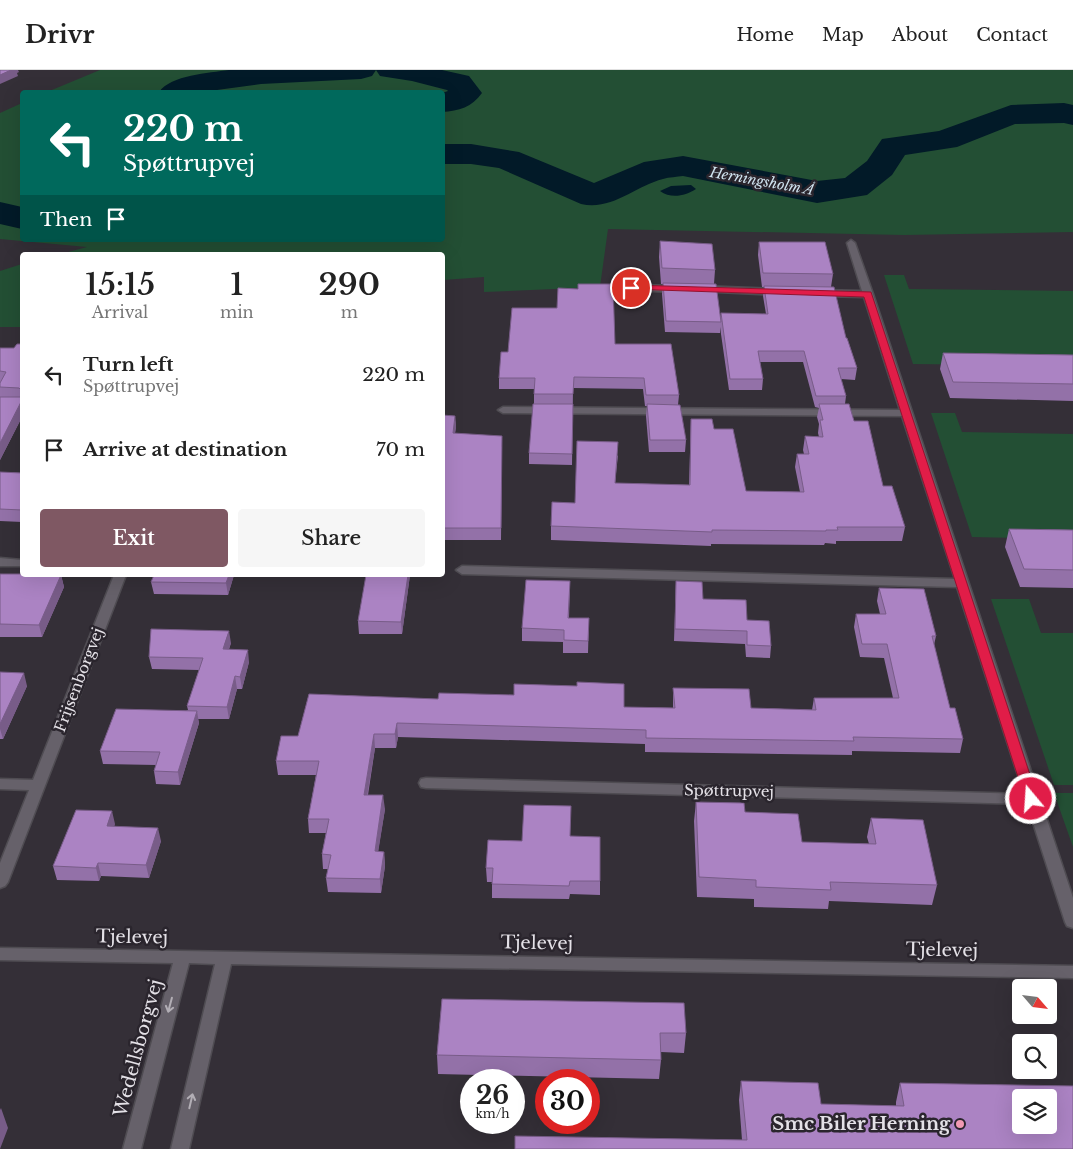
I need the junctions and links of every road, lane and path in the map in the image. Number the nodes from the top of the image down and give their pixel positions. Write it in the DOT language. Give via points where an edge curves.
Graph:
graph roads {
  1 [pos="851,243"];
  2 [pos="631,288"];
  3 [pos="789,292"];
  4 [pos="809,292"];
  5 [pos="868,294"];
  6 [pos="503,410"];
  7 [pos="906,413"];
  8 [pos="0,562"];
  9 [pos="20,563"];
  10 [pos="462,570"];
  11 [pos="119,577"];
  12 [pos="961,583"];
  13 [pos="426,783"];
  14 [pos="0,784"];
  15 [pos="38,784"];
  16 [pos="1031,799"];
  17 [pos="0,882"];
  18 [pos="1073,922"];
  19 [pos="0,954"];
  20 [pos="182,958"];
  21 [pos="224,958"];
  22 [pos="1073,972"];
  23 [pos="132,1149"];
  24 [pos="180,1149"];
  1 -- 5 [label="street"];
  2 -- 3 [label="street"];
  4 -- 5 [label="street"];
  5 -- 7 [label="street"];
  6 -- 7 [label="street"];
  7 -- 12 [label="street"];
  8 -- 9 [label="street"];
  10 -- 12 [label="street"];
  11 -- 15 [label="street, Frijsenborgvej"];
  12 -- 16 [label="street"];
  13 -- 16 [label="street, Spøttrupvej"];
  14 -- 15 [label="street"];
  15 -- 17 [label="street, Frijsenborgvej"];
  16 -- 18 [label="street"];
  19 -- 20 [label="street, Tjelevej"];
  20 -- 21 [label="street, Tjelevej"];
  20 -- 23 [label="street, Wedellsborgvej, one-way"];
  21 -- 22 [label="street, Tjelevej"];
  24 -- 21 [label="street, one-way"];
}
